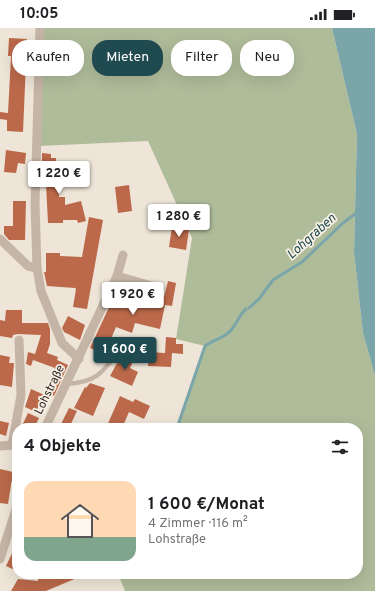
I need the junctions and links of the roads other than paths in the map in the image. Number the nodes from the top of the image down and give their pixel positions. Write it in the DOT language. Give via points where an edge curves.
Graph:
graph roads {
  1 [pos="40,28"];
  2 [pos="0,239"];
  3 [pos="123,255"];
  4 [pos="37,268"];
  5 [pos="117,276"];
  6 [pos="159,288"];
  7 [pos="19,340"];
  8 [pos="122,348"];
  9 [pos="79,359"];
  10 [pos="67,384"];
  11 [pos="18,423"];
  12 [pos="48,423"];
  13 [pos="0,446"];
  14 [pos="12,446"];
  15 [pos="12,522"];
  16 [pos="0,559"];
  1 -- 4 [label="street" via="35,195"];
  2 -- 4 [label="street" via="28,266"];
  3 -- 5 [label="street, Lohstraße"];
  4 -- 9 [label="street" via="41,291 62,343"];
  5 -- 6 [label="street"];
  5 -- 9 [label="street, Lohstraße" via="98,312"];
  7 -- 11 [label="street" via="21,395"];
  8 -- 10 [label="lane" via="98,377"];
  9 -- 10 [label="street, Lohstraße"];
  10 -- 12 [label="street, Lohstraße"];
  13 -- 14 [label="street"];
  15 -- 16 [label="street"];
}
